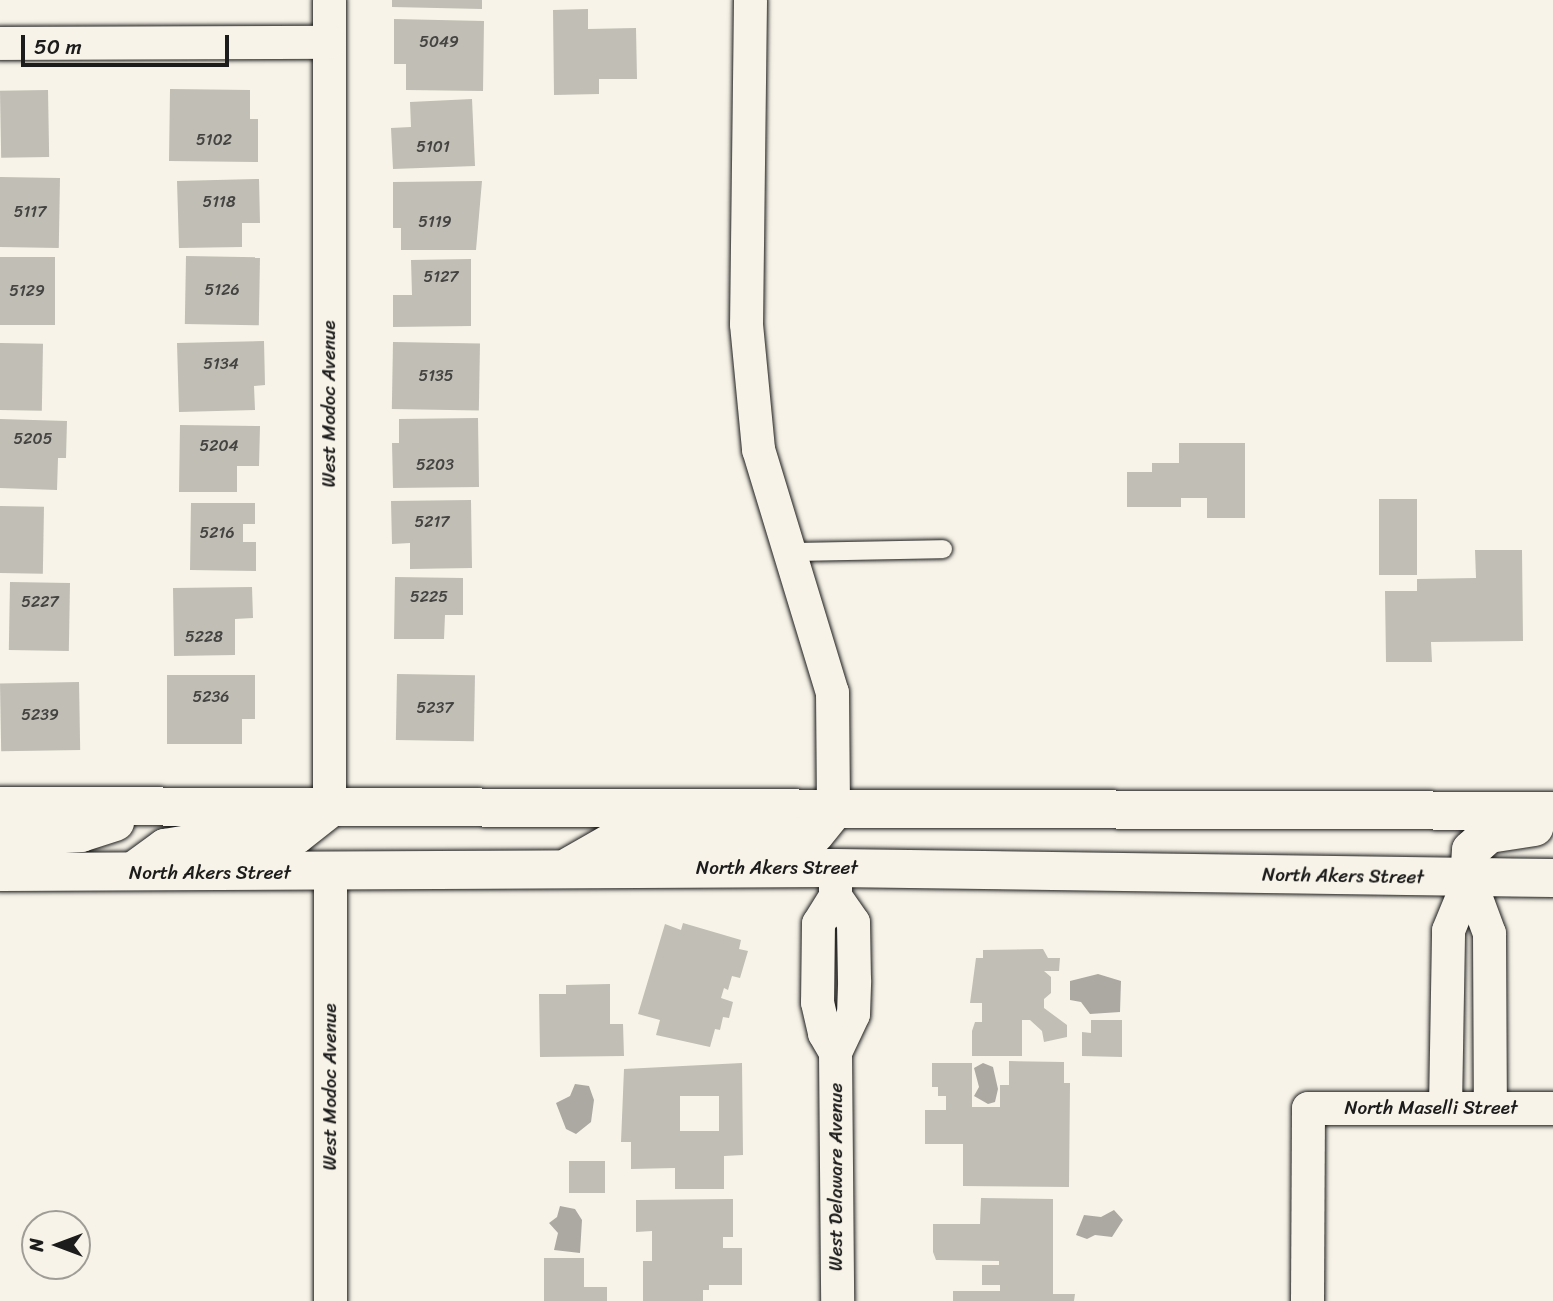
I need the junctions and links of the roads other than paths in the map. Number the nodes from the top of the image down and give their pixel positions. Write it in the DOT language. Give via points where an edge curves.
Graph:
graph roads {
  1 [pos="329,0"];
  2 [pos="750,0"];
  3 [pos="329,42"];
  4 [pos="0,43"];
  5 [pos="943,550"];
  6 [pos="791,552"];
  7 [pos="0,806"];
  8 [pos="164,807"];
  9 [pos="329,808"];
  10 [pos="833,811"];
  11 [pos="1038,811"];
  12 [pos="1553,811"];
  13 [pos="1553,824"];
  14 [pos="0,838"];
  15 [pos="568,867"];
  16 [pos="0,872"];
  17 [pos="131,872"];
  18 [pos="330,873"];
  19 [pos="1553,878"];
  20 [pos="1469,879"];
  21 [pos="835,882"];
  22 [pos="817,980"];
  23 [pos="853,980"];
  24 [pos="1489,1000"];
  25 [pos="1446,1001"];
  26 [pos="835,1052"];
  27 [pos="1445,1107"];
  28 [pos="1490,1107"];
  29 [pos="1553,1108"];
  30 [pos="330,1301"];
  31 [pos="837,1301"];
  32 [pos="1307,1301"];
  1 -- 3 [label="street, West Modoc Avenue"];
  2 -- 6 [label="street" via="746,324 758,449"];
  3 -- 4 [label="street"];
  3 -- 9 [label="street, West Modoc Avenue"];
  5 -- 6 [label="lane"];
  6 -- 10 [label="street" via="832,692"];
  7 -- 8 [label="main road"];
  8 -- 9 [label="main road"];
  8 -- 14 [label="main road" via="81,832"];
  9 -- 10 [label="main road"];
  9 -- 17 [label="main road" via="296,835 274,843 218,839 165,848"];
  10 -- 11 [label="main road"];
  10 -- 15 [label="main road" via="815,834 783,839 619,838"];
  11 -- 12 [label="main road"];
  11 -- 21 [label="main road" via="1017,836 870,836 848,842"];
  13 -- 20 [label="main road" via="1489,834 1471,850"];
  15 -- 18 [label="main road, North Akers Street"];
  15 -- 21 [label="main road, North Akers Street"];
  16 -- 17 [label="main road, North Akers Street"];
  17 -- 18 [label="main road, North Akers Street"];
  18 -- 30 [label="street, West Modoc Avenue"];
  19 -- 20 [label="main road, North Akers Street"];
  20 -- 21 [label="main road, North Akers Street"];
  20 -- 24 [label="street" via="1489,933"];
  20 -- 25 [label="street" via="1448,930"];
  21 -- 22 [label="street, West Delaware Avenue" via="818,923"];
  21 -- 23 [label="street, West Delaware Avenue" via="853,922"];
  22 -- 23 [label="street"];
  22 -- 26 [label="street, West Delaware Avenue" via="819,1018"];
  23 -- 26 [label="street, West Delaware Avenue" via="853,1014"];
  24 -- 25 [label="street"];
  24 -- 28 [label="street"];
  25 -- 27 [label="street"];
  26 -- 31 [label="street, West Delaware Avenue"];
  27 -- 28 [label="street, North Maselli Street"];
  27 -- 32 [label="street, North Maselli Street" via="1308,1108"];
  28 -- 29 [label="street, North Maselli Street"];
}
